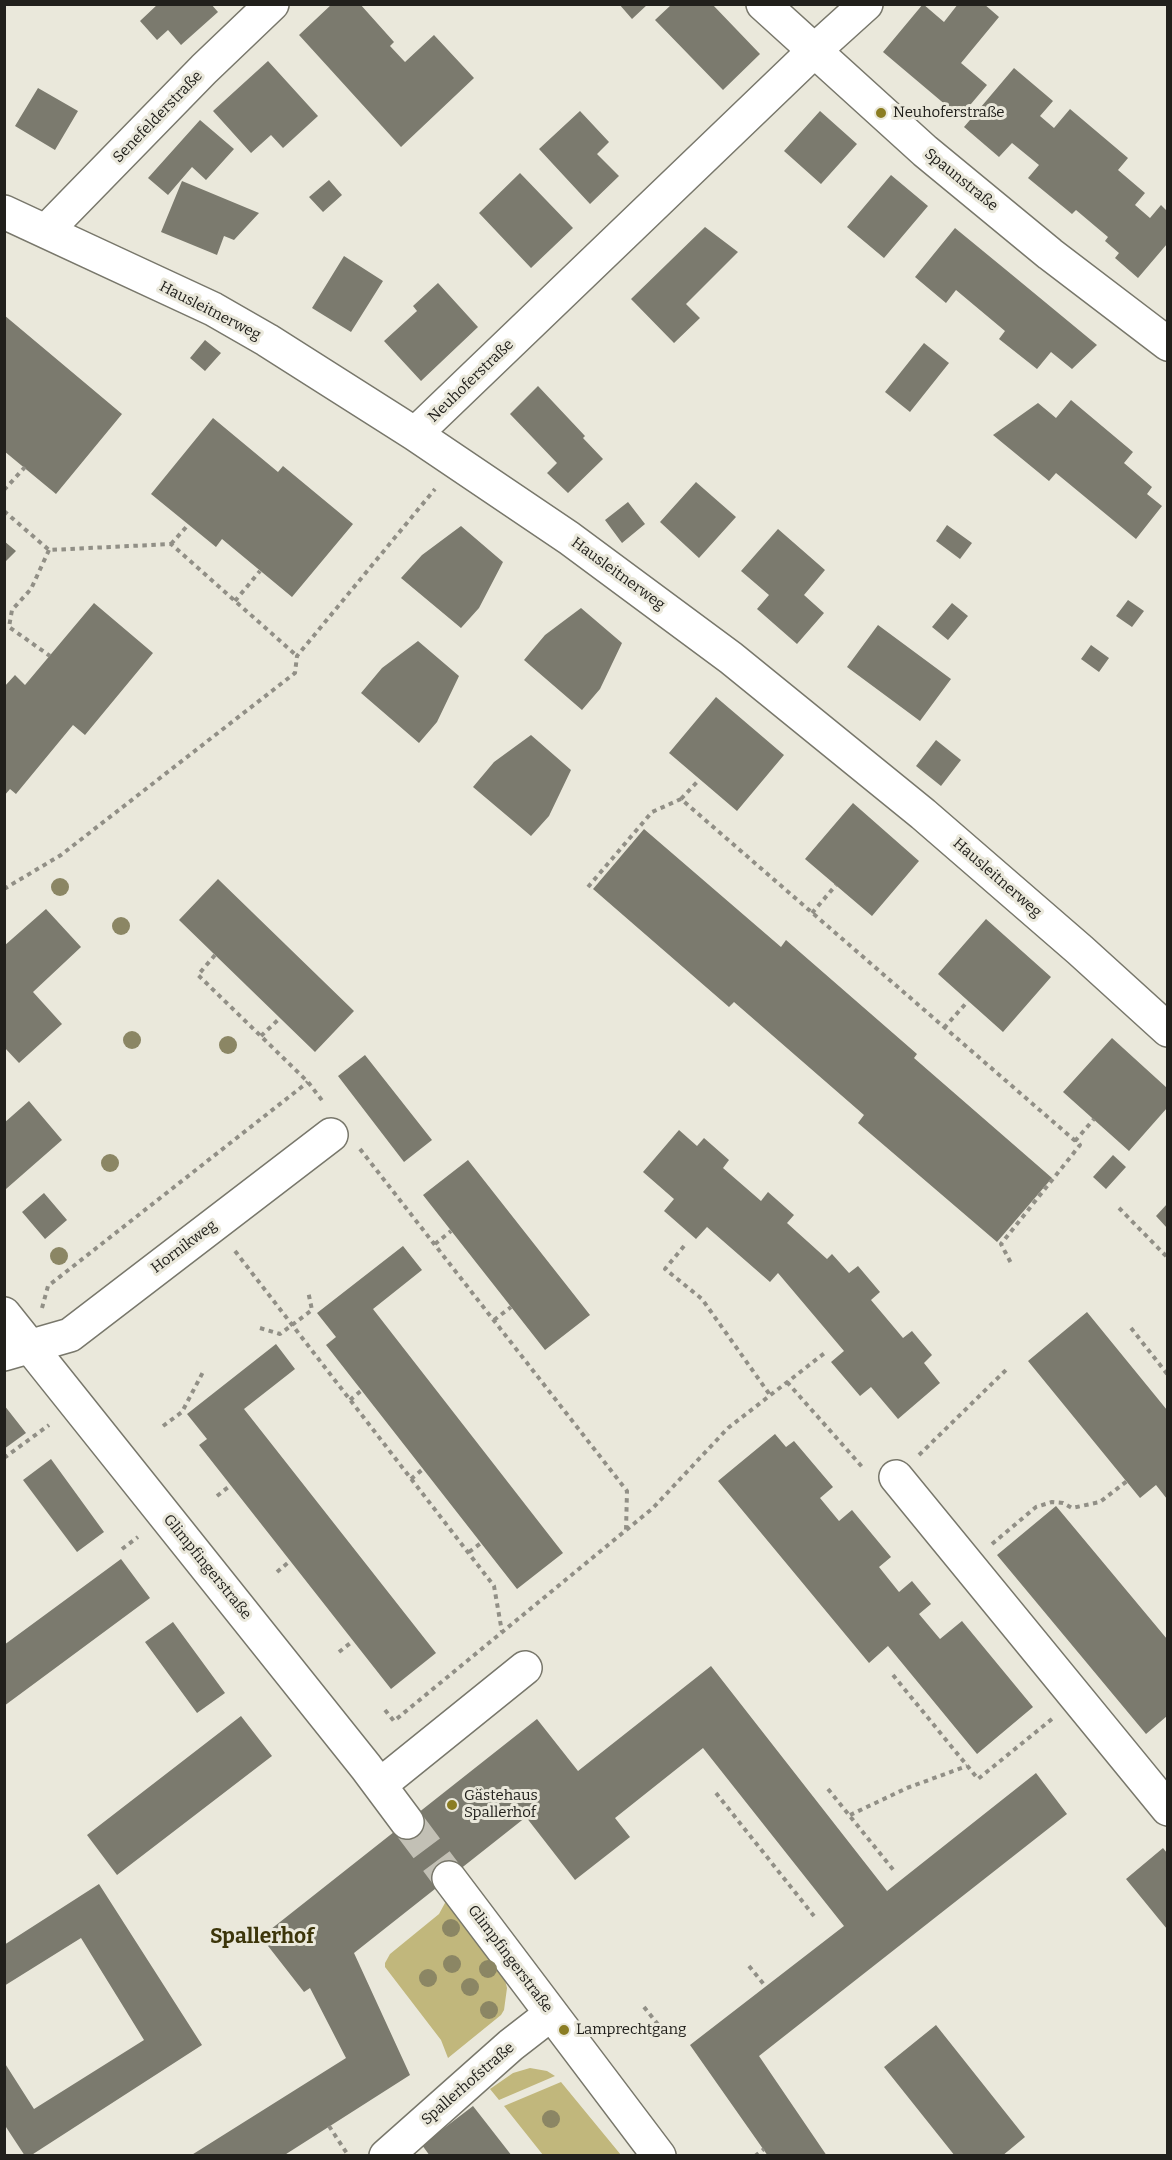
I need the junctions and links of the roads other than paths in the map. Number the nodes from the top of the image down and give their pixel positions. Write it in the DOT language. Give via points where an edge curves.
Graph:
graph roads {
  1 [pos="272,4"];
  2 [pos="763,4"];
  3 [pos="866,4"];
  4 [pos="814,51"];
  5 [pos="4,212"];
  6 [pos="46,231"];
  7 [pos="1167,344"];
  8 [pos="415,434"];
  9 [pos="1167,1030"];
  10 [pos="339,1130"];
  11 [pos="4,1314"];
  12 [pos="18,1350"];
  13 [pos="896,1477"];
  14 [pos="525,1668"];
  15 [pos="380,1785"];
  16 [pos="1167,1809"];
  17 [pos="407,1822"];
  18 [pos="449,1878"];
  19 [pos="551,2014"];
  20 [pos="386,2156"];
  21 [pos="659,2156"];
  1 -- 6 [label="street, Senefelderstraße"];
  2 -- 4 [label="street, Spaunstraße"];
  3 -- 4 [label="street, Neuhoferstraße"];
  4 -- 7 [label="street, Spaunstraße" via="933,158"];
  4 -- 8 [label="street, Neuhoferstraße"];
  5 -- 6 [label="street, Hausleitnerweg"];
  6 -- 8 [label="street, Hausleitnerweg" via="213,309"];
  8 -- 9 [label="street, Hausleitnerweg" via="569,538 731,658 923,814"];
  10 -- 12 [label="street, Hornikweg" via="70,1335"];
  11 -- 12 [label="street, Glimpfingerstraße"];
  12 -- 15 [label="street, Glimpfingerstraße"];
  13 -- 16 [label="street"];
  14 -- 15 [label="street"];
  15 -- 17 [label="street, Glimpfingerstraße"];
  18 -- 19 [label="street, Glimpfingerstraße"];
  19 -- 20 [label="street, Spallerhofstraße"];
  19 -- 21 [label="street, Glimpfingerstraße"];
}
